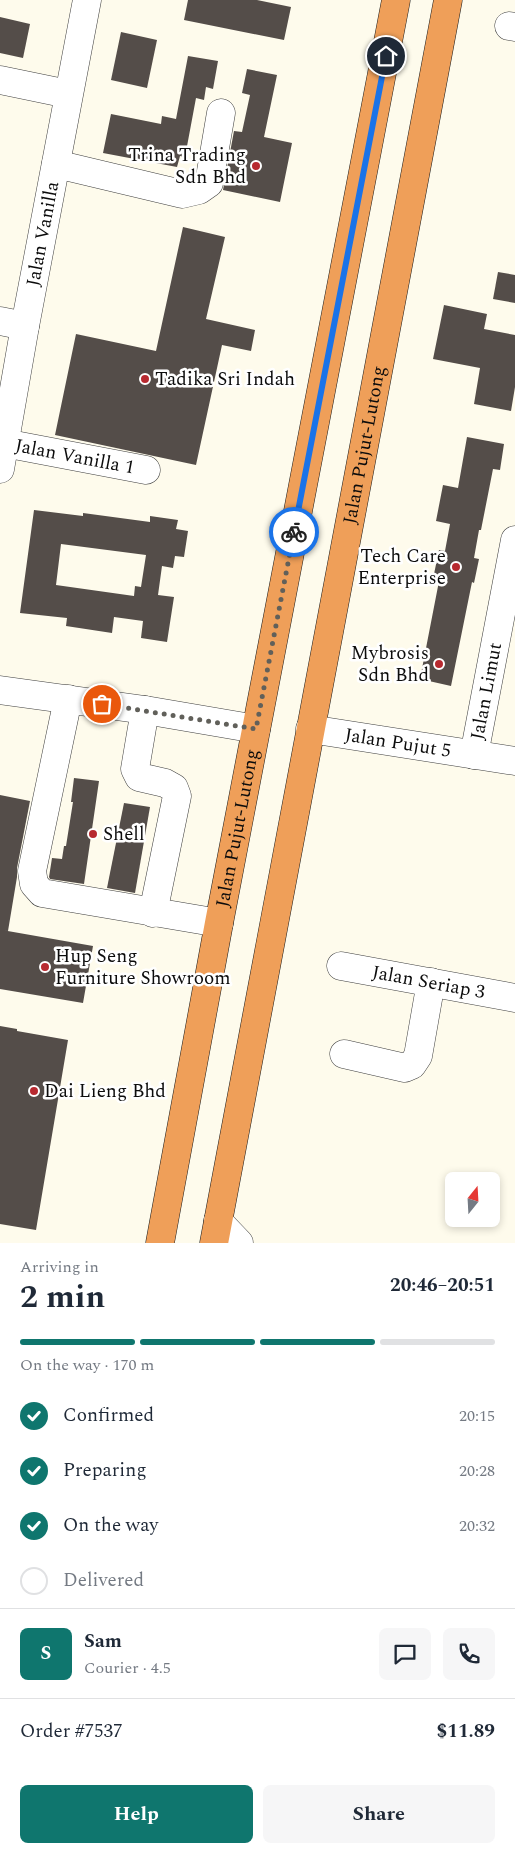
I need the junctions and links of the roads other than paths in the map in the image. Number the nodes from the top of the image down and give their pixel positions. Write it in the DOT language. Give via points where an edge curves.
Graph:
graph roads {
  1 [pos="86,0"];
  2 [pos="396,0"];
  3 [pos="448,0"];
  4 [pos="0,80"];
  5 [pos="68,94"];
  6 [pos="221,113"];
  7 [pos="56,164"];
  8 [pos="144,185"];
  9 [pos="183,213"];
  10 [pos="12,323"];
  11 [pos="2,456"];
  12 [pos="146,470"];
  13 [pos="515,540"];
  14 [pos="0,690"];
  15 [pos="68,699"];
  16 [pos="145,710"];
  17 [pos="256,729"];
  18 [pos="310,729"];
  19 [pos="474,755"];
  20 [pos="515,761"];
  21 [pos="153,913"];
  22 [pos="219,923"];
  23 [pos="341,966"];
  24 [pos="431,982"];
  25 [pos="515,998"];
  26 [pos="344,1054"];
  27 [pos="216,1232"];
  28 [pos="160,1243"];
  29 [pos="239,1243"];
  1 -- 5 [label="street, Jalan Vanilla"];
  2 -- 17 [label="highway, Jalan Pujut-Lutong"];
  3 -- 18 [label="highway, Jalan Pujut-Lutong"];
  4 -- 5 [label="street"];
  5 -- 7 [label="street, Jalan Vanilla"];
  6 -- 8 [label="street" via="209,183 199,190 182,194"];
  7 -- 8 [label="street"];
  7 -- 10 [label="street, Jalan Vanilla"];
  8 -- 9 [label="street"];
  10 -- 11 [label="street, Jalan Vanilla"];
  11 -- 12 [label="street, Jalan Vanilla 1"];
  13 -- 19 [label="street, Jalan Limut"];
  14 -- 15 [label="street"];
  15 -- 16 [label="street"];
  15 -- 21 [label="street" via="32,871 34,884 42,893"];
  16 -- 17 [label="street"];
  16 -- 21 [label="street" via="136,773 139,777 174,788 177,796"];
  17 -- 22 [label="highway, Jalan Pujut-Lutong"];
  18 -- 19 [label="street, Jalan Pujut 5"];
  18 -- 27 [label="highway, Jalan Pujut-Lutong"];
  19 -- 20 [label="street, Jalan Pujut 5"];
  21 -- 22 [label="street"];
  22 -- 28 [label="highway, Jalan Pujut-Lutong"];
  23 -- 24 [label="street, Jalan Seriap 3"];
  24 -- 25 [label="street, Jalan Seriap 3"];
  24 -- 26 [label="street" via="418,1056 412,1065 405,1068"];
  27 -- 29 [label="street"];
}
